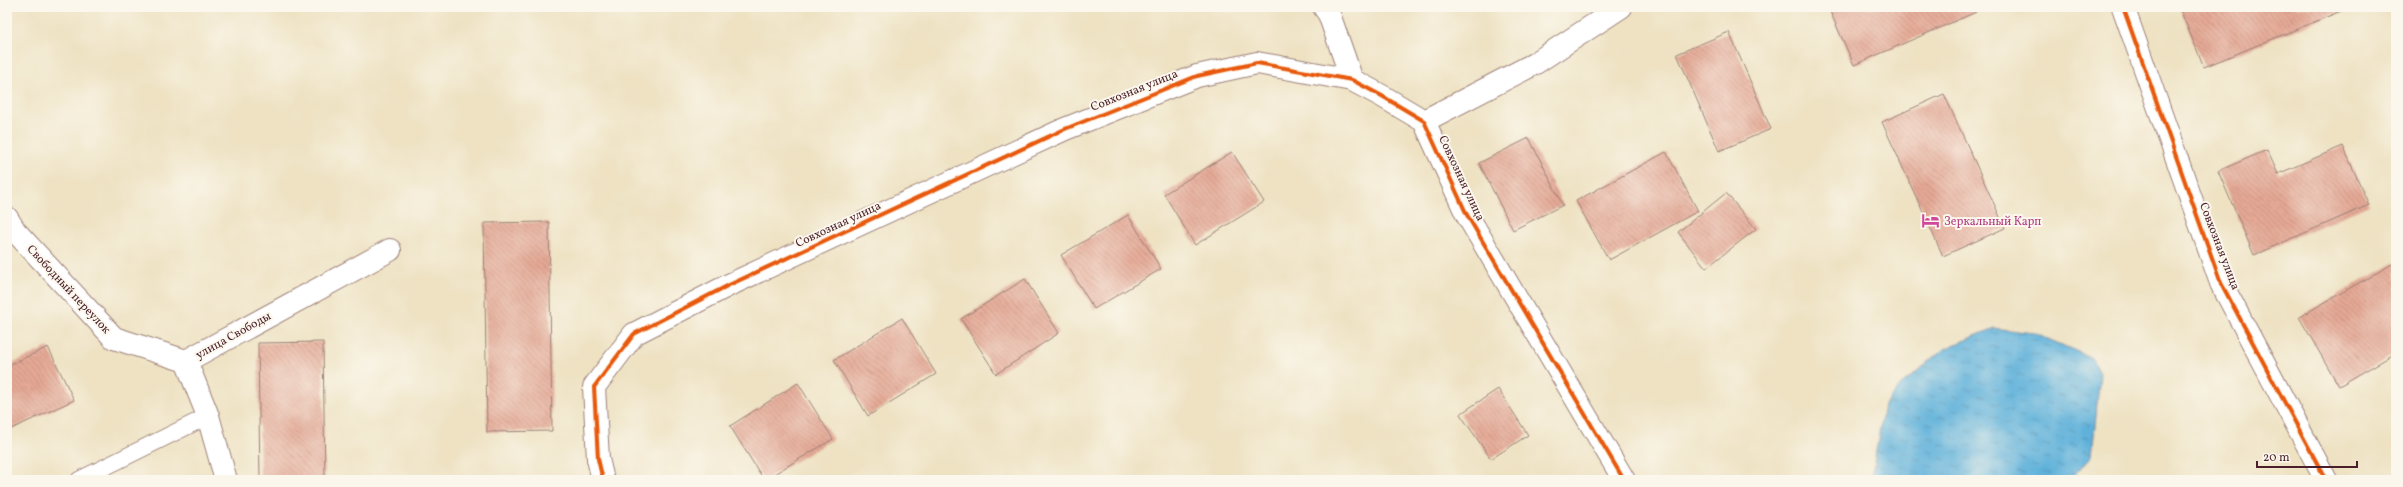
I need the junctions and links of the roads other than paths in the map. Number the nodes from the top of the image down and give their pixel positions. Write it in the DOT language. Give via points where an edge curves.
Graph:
graph roads {
  1 [pos="1324,7"];
  2 [pos="1620,7"];
  3 [pos="2123,7"];
  4 [pos="1352,80"];
  5 [pos="1424,121"];
  6 [pos="7,218"];
  7 [pos="390,250"];
  8 [pos="186,361"];
  9 [pos="208,416"];
  10 [pos="79,480"];
  11 [pos="226,480"];
  12 [pos="603,480"];
  13 [pos="1624,480"];
  14 [pos="2326,480"];
  1 -- 4 [label="street" via="1329,14"];
  2 -- 5 [label="street" via="1534,64"];
  3 -- 14 [label="street, Совхозная улица" via="2221,283"];
  4 -- 5 [label="street, Совхозная улица"];
  4 -- 12 [label="street, Совхозная улица" via="1257,63 1197,76 1065,129 729,286 634,334 594,387 598,459"];
  5 -- 13 [label="street, Совхозная улица" via="1467,215"];
  6 -- 8 [label="street, Свободный переулок" via="15,231 114,338"];
  7 -- 8 [label="street, улица Свободы"];
  8 -- 9 [label="street, улица Свободы"];
  9 -- 10 [label="lane"];
  9 -- 11 [label="street, улица Свободы"];
}
